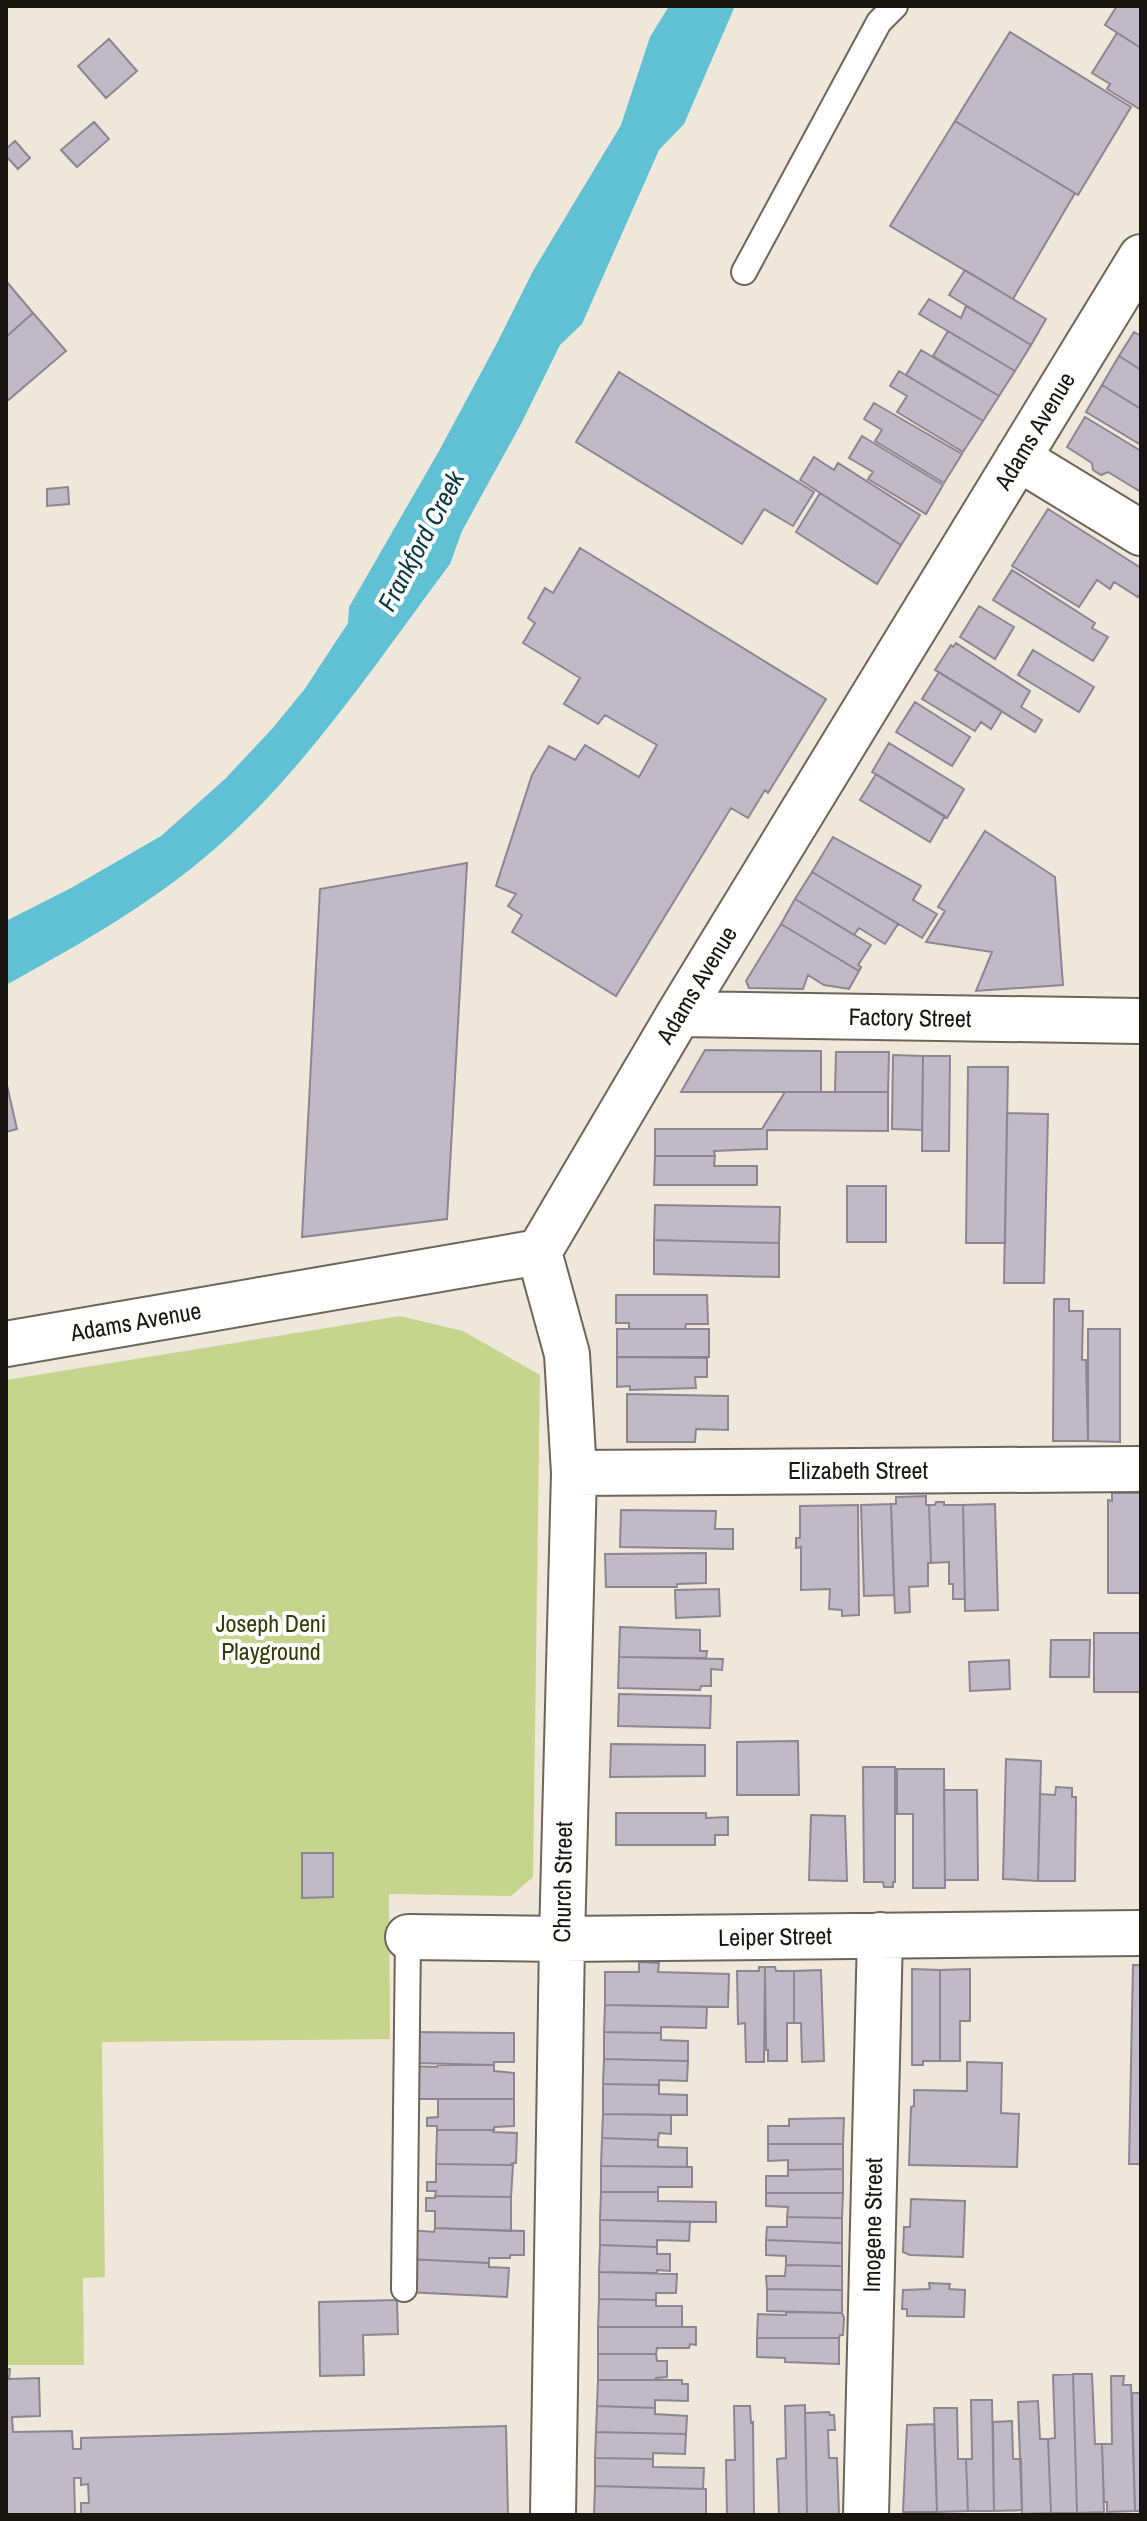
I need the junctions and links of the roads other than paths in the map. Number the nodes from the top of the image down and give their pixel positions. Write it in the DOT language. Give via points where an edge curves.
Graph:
graph roads {
  1 [pos="895,6"];
  2 [pos="1141,257"];
  3 [pos="744,272"];
  4 [pos="1018,458"];
  5 [pos="1141,533"];
  6 [pos="679,1014"];
  7 [pos="1141,1021"];
  8 [pos="539,1252"];
  9 [pos="6,1344"];
  10 [pos="1141,1469"];
  11 [pos="574,1473"];
  12 [pos="1141,1933"];
  13 [pos="880,1935"];
  14 [pos="408,1937"];
  15 [pos="562,1939"];
  16 [pos="404,2289"];
  17 [pos="553,2515"];
  18 [pos="866,2515"];
  1 -- 3 [label="lane" via="879,22"];
  2 -- 4 [label="street, Adams Avenue"];
  4 -- 5 [label="street"];
  4 -- 6 [label="street, Adams Avenue"];
  6 -- 7 [label="street, Factory Street"];
  6 -- 8 [label="street, Adams Avenue"];
  8 -- 9 [label="street, Adams Avenue"];
  8 -- 11 [label="street, Church Street" via="567,1354"];
  10 -- 11 [label="street, Elizabeth Street"];
  11 -- 15 [label="street, Church Street"];
  12 -- 13 [label="street, Leiper Street"];
  13 -- 15 [label="street, Leiper Street"];
  13 -- 18 [label="street, Imogene Street"];
  14 -- 15 [label="street, Leiper Street"];
  14 -- 16 [label="lane"];
  15 -- 17 [label="street, Church Street"];
}
